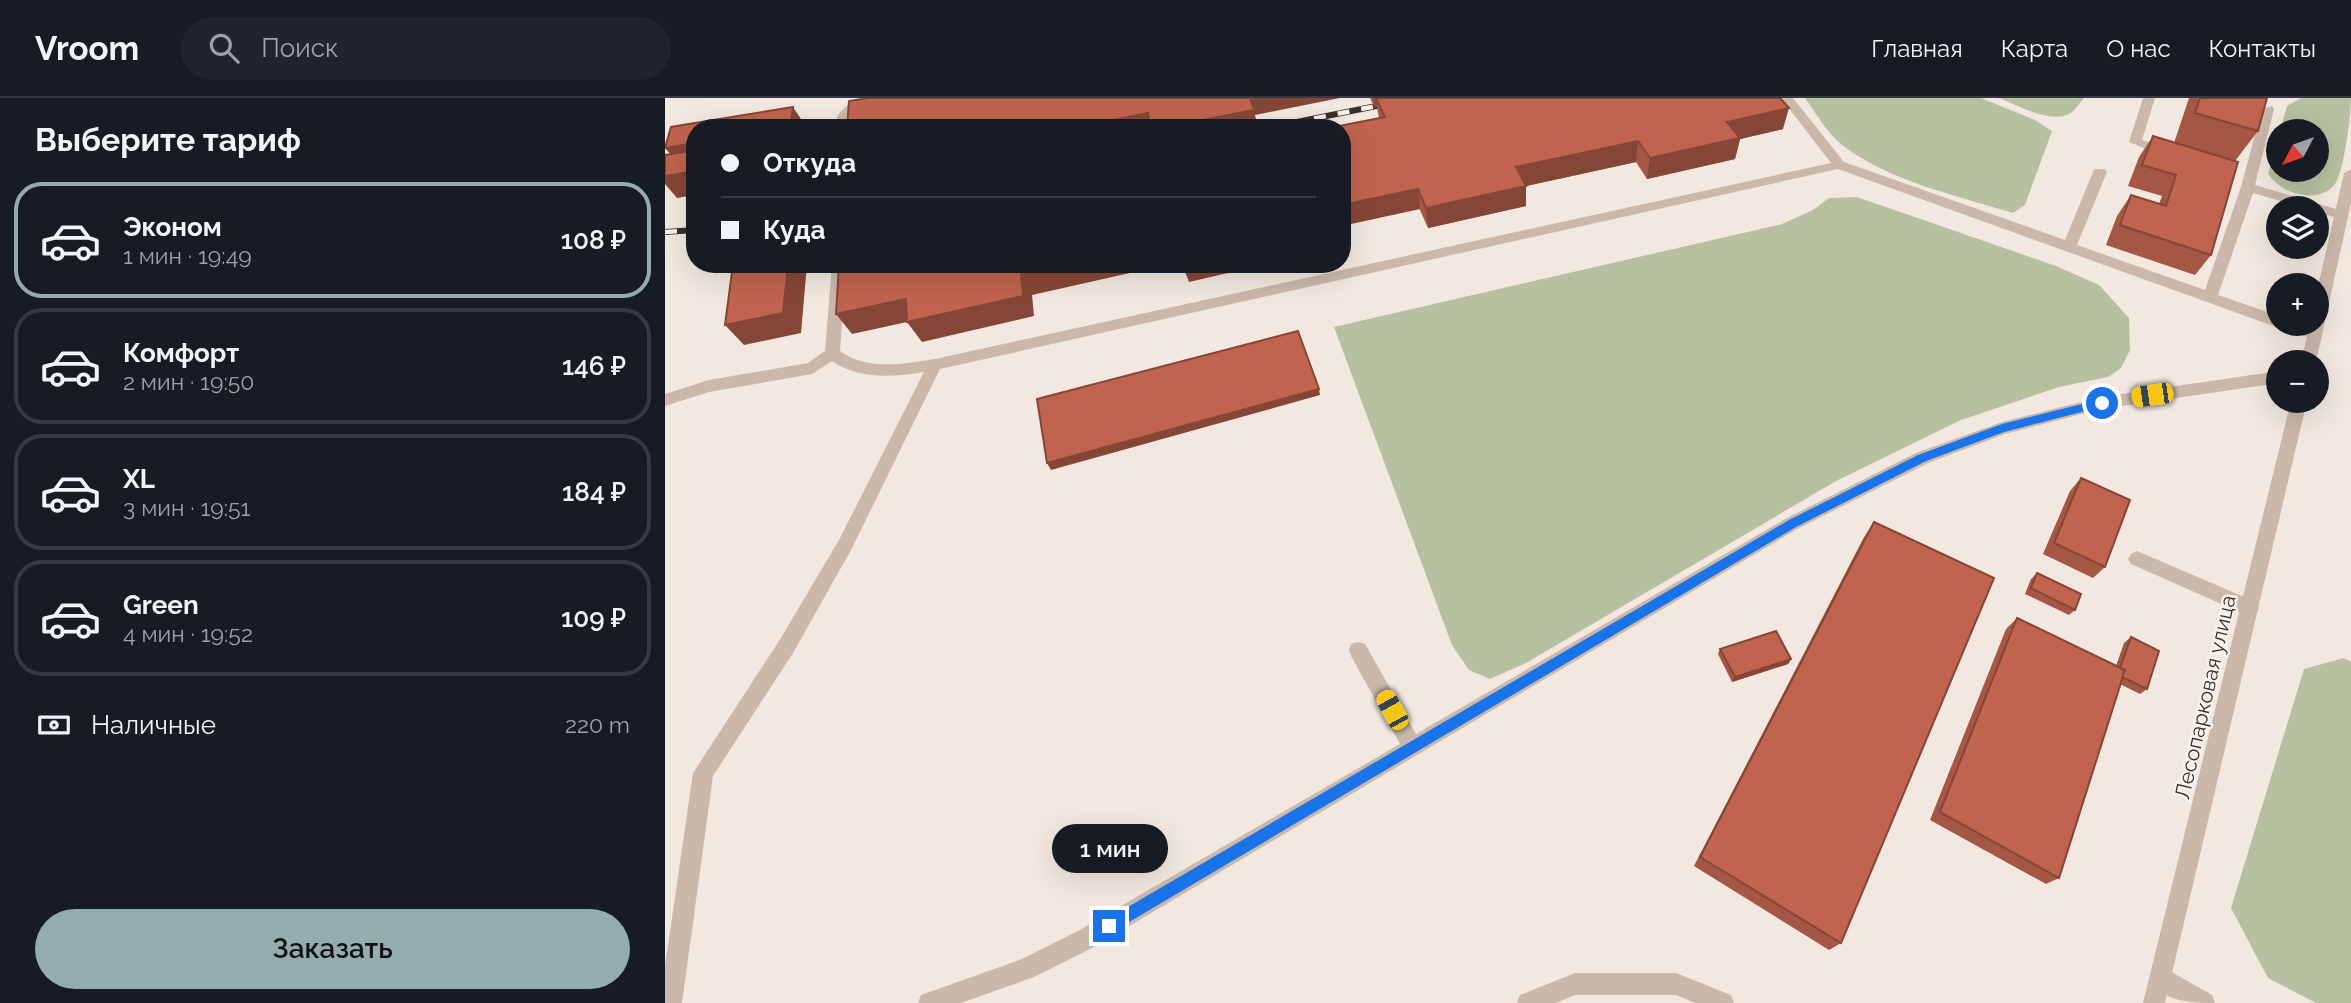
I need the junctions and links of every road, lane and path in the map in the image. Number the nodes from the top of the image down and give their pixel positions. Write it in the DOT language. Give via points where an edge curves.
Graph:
graph roads {
  1 [pos="869,98"];
  2 [pos="1787,98"];
  3 [pos="2149,98"];
  4 [pos="2268,109"];
  5 [pos="841,119"];
  6 [pos="2186,158"];
  7 [pos="1839,165"];
  8 [pos="2100,172"];
  9 [pos="2351,173"];
  10 [pos="2245,179"];
  11 [pos="2341,215"];
  12 [pos="2069,247"];
  13 [pos="838,273"];
  14 [pos="1351,273"];
  15 [pos="1351,273"];
  16 [pos="2328,273"];
  17 [pos="2210,298"];
  18 [pos="2266,317"];
  19 [pos="832,353"];
  20 [pos="935,365"];
  21 [pos="2266,379"];
  22 [pos="665,400"];
  23 [pos="2296,413"];
  24 [pos="2137,559"];
  25 [pos="2250,608"];
  26 [pos="1358,650"];
  27 [pos="1413,748"];
  28 [pos="2161,977"];
  29 [pos="671,1003"];
  30 [pos="929,1003"];
  31 [pos="1528,1003"];
  32 [pos="1723,1003"];
  33 [pos="2154,1003"];
  34 [pos="2204,1003"];
  1 -- 5 [label="street"];
  2 -- 7 [label="street"];
  3 -- 6 [label="street" via="2135,142"];
  4 -- 10 [label="street"];
  7 -- 12 [label="street"];
  7 -- 15 [label="street"];
  8 -- 12 [label="street"];
  9 -- 11 [label="street"];
  10 -- 11 [label="street"];
  10 -- 17 [label="street"];
  11 -- 16 [label="street"];
  12 -- 17 [label="street"];
  13 -- 19 [label="street"];
  14 -- 20 [label="street"];
  17 -- 18 [label="street"];
  19 -- 20 [label="street" via="859,368 892,371"];
  19 -- 22 [label="street" via="812,368 709,386"];
  20 -- 29 [label="street" via="845,545 786,647 703,773"];
  21 -- 27 [label="street" via="2102,403 2002,428 1922,458 1793,523"];
  23 -- 25 [label="street, Лесопарковая улица"];
  24 -- 25 [label="street"];
  25 -- 28 [label="street, Лесопарковая улица"];
  26 -- 27 [label="street"];
  27 -- 30 [label="street" via="1086,939 1026,969"];
  28 -- 33 [label="street, Лесопарковая улица"];
  28 -- 34 [label="street"];
  31 -- 32 [label="street" via="1575,984 1676,984"];
}
